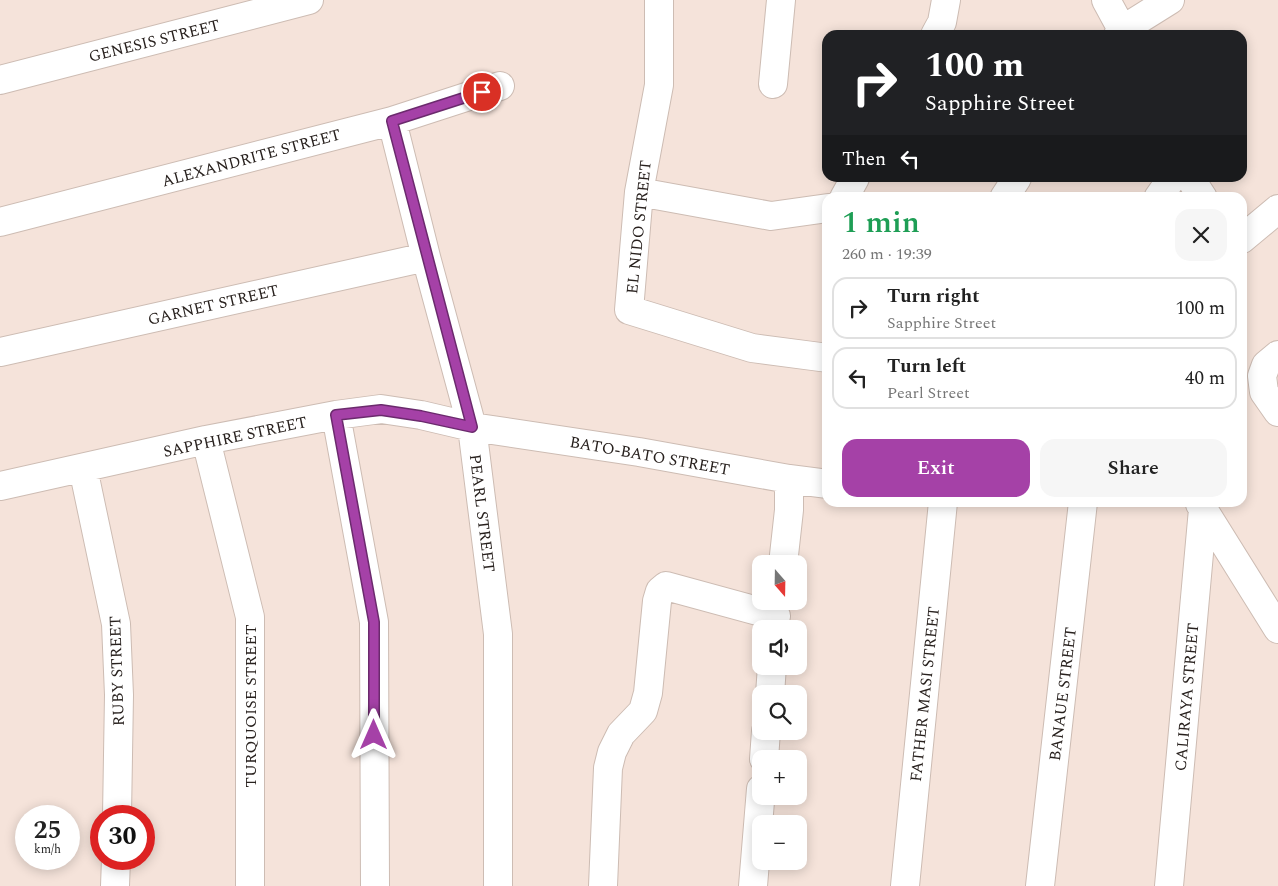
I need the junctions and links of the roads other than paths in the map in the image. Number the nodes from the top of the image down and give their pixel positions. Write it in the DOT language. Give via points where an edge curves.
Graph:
graph roads {
  1 [pos="304,0"];
  2 [pos="659,0"];
  3 [pos="781,0"];
  4 [pos="946,0"];
  5 [pos="1106,0"];
  6 [pos="1170,0"];
  7 [pos="938,30"];
  8 [pos="1121,30"];
  9 [pos="1126,30"];
  10 [pos="0,80"];
  11 [pos="773,84"];
  12 [pos="500,86"];
  13 [pos="392,121"];
  14 [pos="639,192"];
  15 [pos="822,209"];
  16 [pos="1278,209"];
  17 [pos="0,222"];
  18 [pos="1247,235"];
  19 [pos="426,257"];
  20 [pos="0,352"];
  21 [pos="1278,355"];
  22 [pos="822,357"];
  23 [pos="1278,412"];
  24 [pos="336,415"];
  25 [pos="472,427"];
  26 [pos="206,440"];
  27 [pos="83,468"];
  28 [pos="789,480"];
  29 [pos="822,483"];
  30 [pos="0,486"];
  31 [pos="943,507"];
  32 [pos="1083,507"];
  33 [pos="1201,507"];
  34 [pos="1202,507"];
  35 [pos="784,555"];
  36 [pos="777,615"];
  37 [pos="1278,629"];
  38 [pos="117,805"];
  39 [pos="760,805"];
  40 [pos="116,870"];
  41 [pos="115,886"];
  42 [pos="250,886"];
  43 [pos="375,886"];
  44 [pos="498,886"];
  45 [pos="603,886"];
  46 [pos="753,886"];
  47 [pos="905,886"];
  48 [pos="1040,886"];
  49 [pos="1169,886"];
  1 -- 10 [label="street, GENESIS STREET"];
  2 -- 14 [label="street, EL NIDO STREET" via="659,85"];
  3 -- 11 [label="street"];
  4 -- 7 [label="street"];
  5 -- 8 [label="street"];
  6 -- 9 [label="street"];
  12 -- 13 [label="street, ALEXANDRITE STREET"];
  13 -- 17 [label="street, ALEXANDRITE STREET"];
  13 -- 19 [label="street, PEARL STREET"];
  14 -- 15 [label="street" via="771,216"];
  14 -- 22 [label="street, EL NIDO STREET" via="630,310 752,348"];
  16 -- 18 [label="street"];
  19 -- 20 [label="street, GARNET STREET"];
  19 -- 25 [label="street, PEARL STREET"];
  21 -- 23 [label="street" via="1266,364 1262,376 1264,392"];
  24 -- 25 [label="street, SAPPHIRE STREET" via="381,410"];
  24 -- 26 [label="street, SAPPHIRE STREET"];
  24 -- 43 [label="street" via="374,622"];
  25 -- 28 [label="street, BATO-BATO STREET" via="639,452"];
  25 -- 44 [label="street, PEARL STREET" via="498,634"];
  26 -- 27 [label="street, SAPPHIRE STREET"];
  26 -- 42 [label="street, TURQUOISE STREET" via="250,617"];
  27 -- 30 [label="street, SAPPHIRE STREET"];
  27 -- 38 [label="street, RUBY STREET" via="116,624 120,695"];
  28 -- 29 [label="street, BATO-BATO STREET"];
  28 -- 35 [label="street"];
  31 -- 47 [label="street, FATHER MASI STREET"];
  32 -- 48 [label="street, BANAUE STREET"];
  33 -- 49 [label="street, CALIRAYA STREET"];
  34 -- 37 [label="street"];
  36 -- 45 [label="street" via="666,586 660,592 643,712 621,734 608,768"];
  39 -- 46 [label="street"];
  40 -- 41 [label="street"];
}
